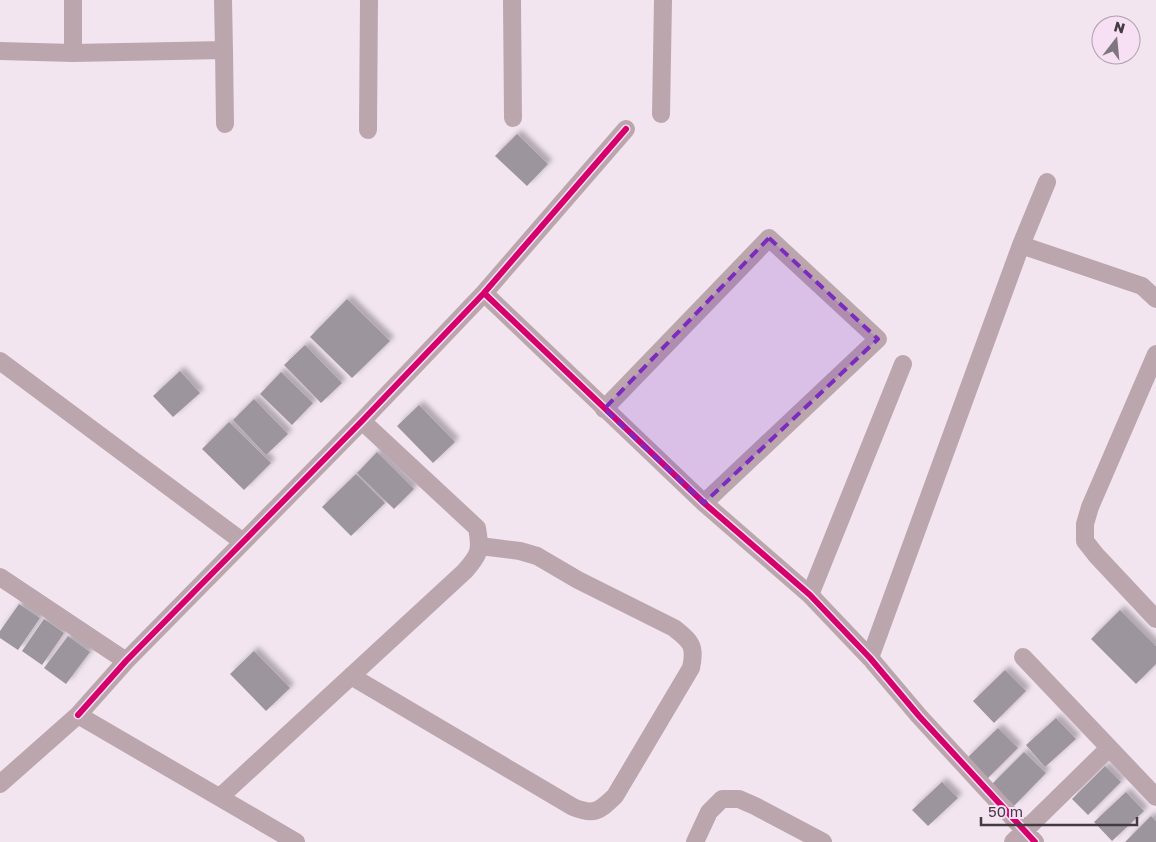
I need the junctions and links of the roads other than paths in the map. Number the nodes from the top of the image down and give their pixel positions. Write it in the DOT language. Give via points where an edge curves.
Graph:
graph roads {
  1 [pos="73,0"];
  2 [pos="223,0"];
  3 [pos="369,0"];
  4 [pos="512,0"];
  5 [pos="662,0"];
  6 [pos="224,50"];
  7 [pos="0,51"];
  8 [pos="73,53"];
  9 [pos="661,114"];
  10 [pos="513,118"];
  11 [pos="225,124"];
  12 [pos="626,129"];
  13 [pos="368,130"];
  14 [pos="1047,182"];
  15 [pos="1021,244"];
  16 [pos="484,293"];
  17 [pos="1156,299"];
  18 [pos="1156,354"];
  19 [pos="0,361"];
  20 [pos="903,364"];
  21 [pos="604,409"];
  22 [pos="362,421"];
  23 [pos="704,503"];
  24 [pos="243,542"];
  25 [pos="480,546"];
  26 [pos="0,577"];
  27 [pos="810,595"];
  28 [pos="1156,619"];
  29 [pos="1023,657"];
  30 [pos="870,658"];
  31 [pos="126,661"];
  32 [pos="351,676"];
  33 [pos="78,715"];
  34 [pos="1109,748"];
  35 [pos="0,784"];
  36 [pos="220,797"];
  37 [pos="1156,797"];
  38 [pos="1024,838"];
  39 [pos="296,842"];
  40 [pos="694,842"];
  41 [pos="823,842"];
  1 -- 8 [label="street"];
  2 -- 6 [label="street"];
  3 -- 13 [label="street"];
  4 -- 10 [label="street"];
  5 -- 9 [label="street"];
  6 -- 8 [label="street"];
  6 -- 11 [label="street"];
  7 -- 8 [label="street"];
  12 -- 16 [label="street"];
  14 -- 15 [label="street"];
  15 -- 17 [label="street" via="1142,286"];
  15 -- 30 [label="street"];
  16 -- 21 [label="street"];
  16 -- 22 [label="street"];
  18 -- 28 [label="street" via="1085,524 1085,541"];
  19 -- 24 [label="street"];
  20 -- 27 [label="street"];
  21 -- 23 [label="street"];
  21 -- 23 [label="street" via="769,238 878,340"];
  22 -- 24 [label="street"];
  22 -- 25 [label="street" via="477,528"];
  23 -- 27 [label="street"];
  24 -- 31 [label="street"];
  25 -- 32 [label="street" via="475,560 465,571"];
  25 -- 32 [label="street" via="537,556 688,638 694,653 691,668 615,796 600,810 587,812 573,807"];
  26 -- 31 [label="street"];
  27 -- 30 [label="street"];
  29 -- 34 [label="street"];
  30 -- 38 [label="street"];
  31 -- 33 [label="street"];
  32 -- 36 [label="street"];
  33 -- 35 [label="street"];
  33 -- 36 [label="street"];
  34 -- 37 [label="street"];
  34 -- 38 [label="street"];
  36 -- 39 [label="street"];
  40 -- 41 [label="street" via="709,812 722,798 739,799"];
}
